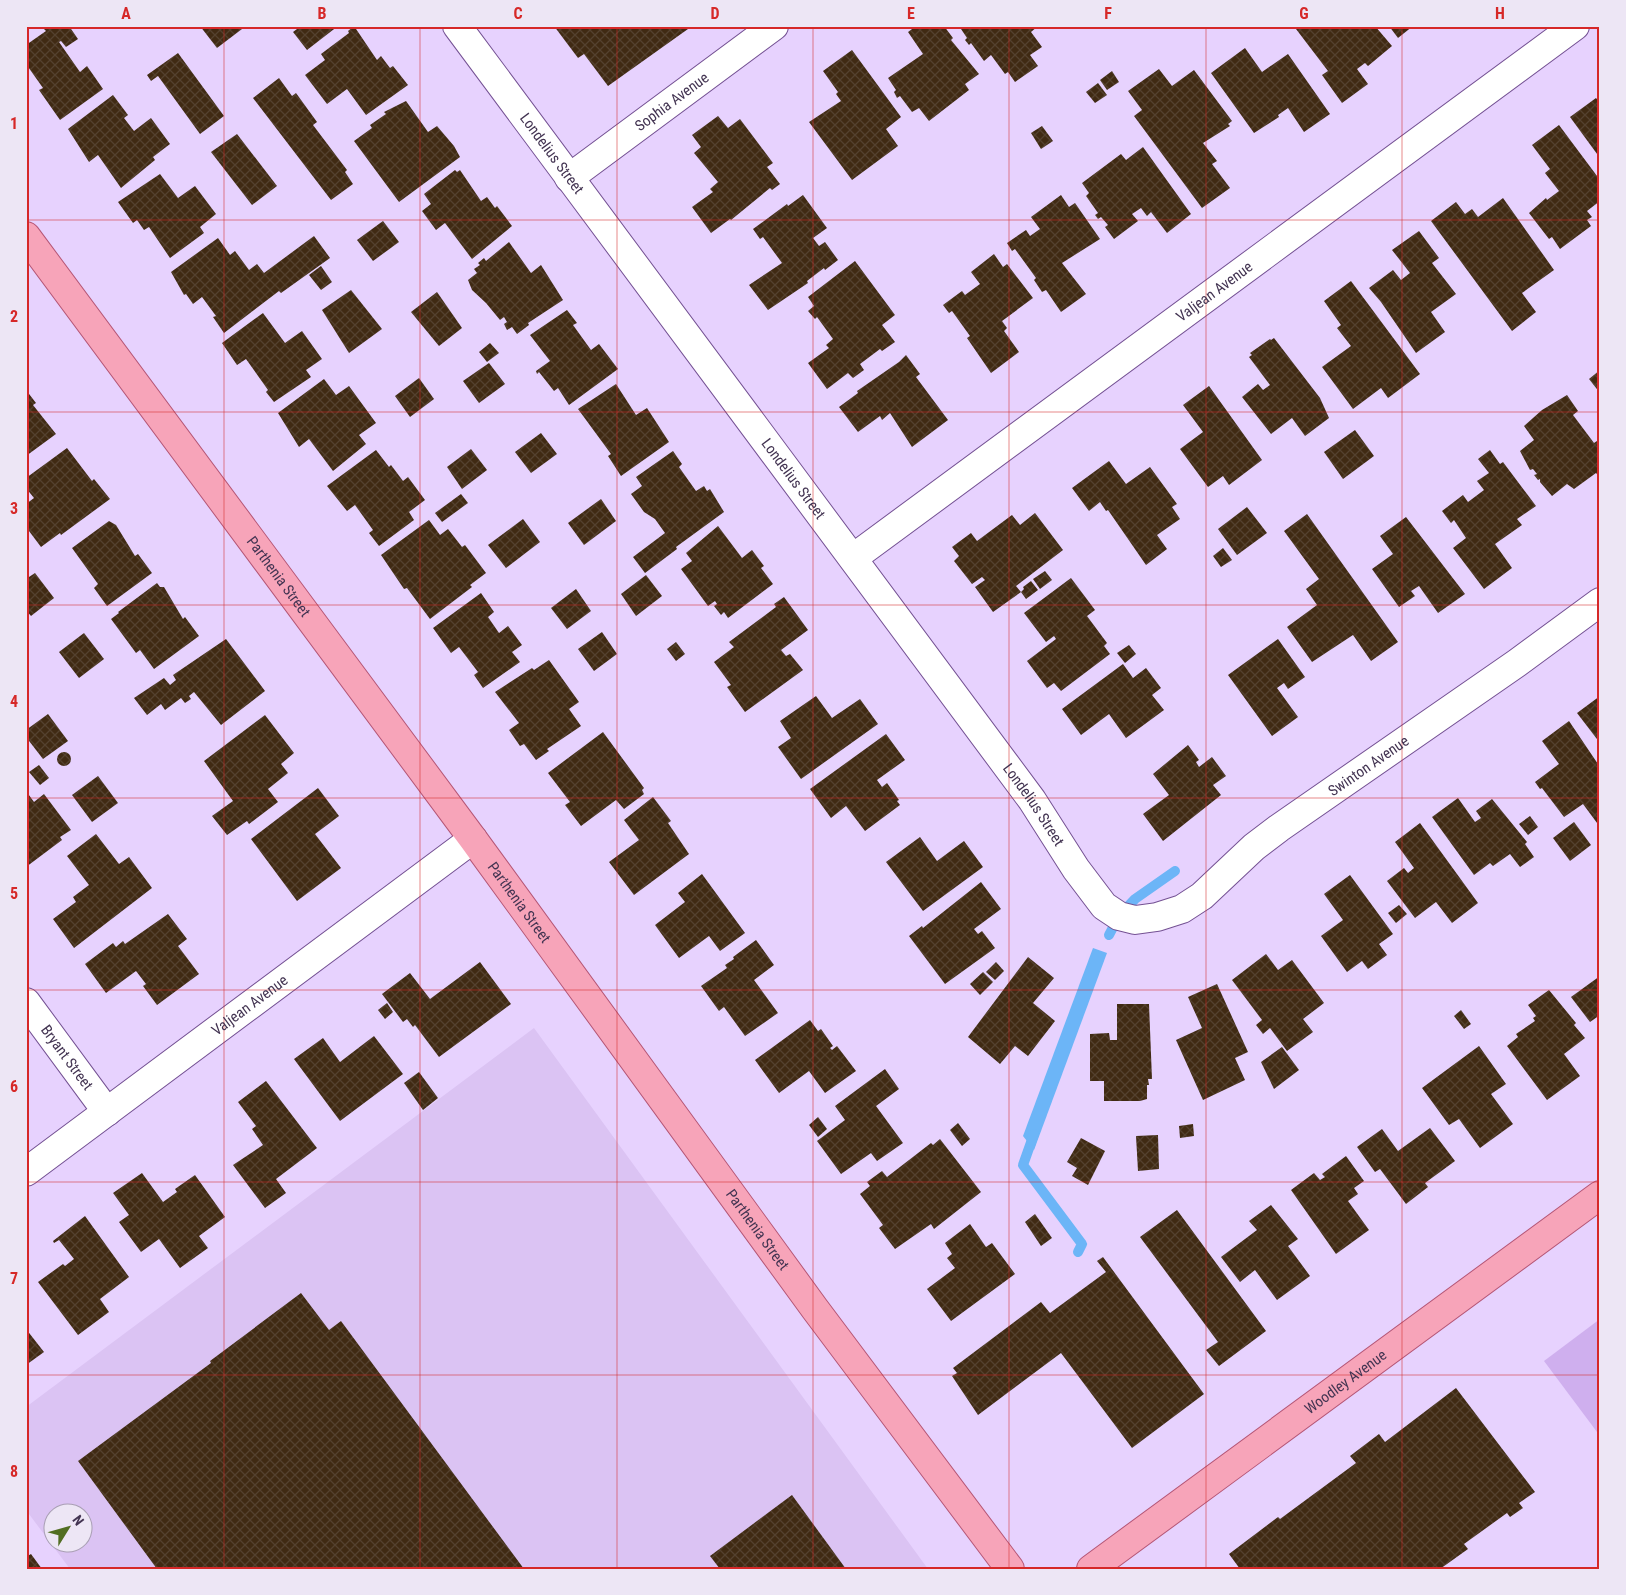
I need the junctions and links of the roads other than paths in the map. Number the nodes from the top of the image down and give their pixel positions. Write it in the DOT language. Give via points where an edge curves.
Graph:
graph roads {
  1 [pos="457,26"];
  2 [pos="774,26"];
  3 [pos="1575,26"];
  4 [pos="569,178"];
  5 [pos="26,236"];
  6 [pos="853,558"];
  7 [pos="1600,602"];
  8 [pos="472,839"];
  9 [pos="1136,920"];
  10 [pos="26,1002"];
  11 [pos="107,1112"];
  12 [pos="26,1172"];
  13 [pos="1600,1195"];
  14 [pos="1010,1569"];
  15 [pos="1091,1569"];
  1 -- 4 [label="street, Londelius Street"];
  2 -- 4 [label="street, Sophia Avenue"];
  3 -- 6 [label="street, Valjean Avenue"];
  4 -- 6 [label="street, Londelius Street"];
  5 -- 8 [label="main road, Parthenia Street"];
  6 -- 9 [label="street, Londelius Street" via="1032,800 1104,906 1127,919"];
  7 -- 9 [label="street, Swinton Avenue" via="1279,828 1202,896 1182,909"];
  8 -- 11 [label="street, Valjean Avenue"];
  8 -- 14 [label="main road, Parthenia Street" via="809,1301"];
  10 -- 11 [label="street, Bryant Street"];
  11 -- 12 [label="street, Valjean Avenue"];
  13 -- 15 [label="main road, Woodley Avenue"];
}
